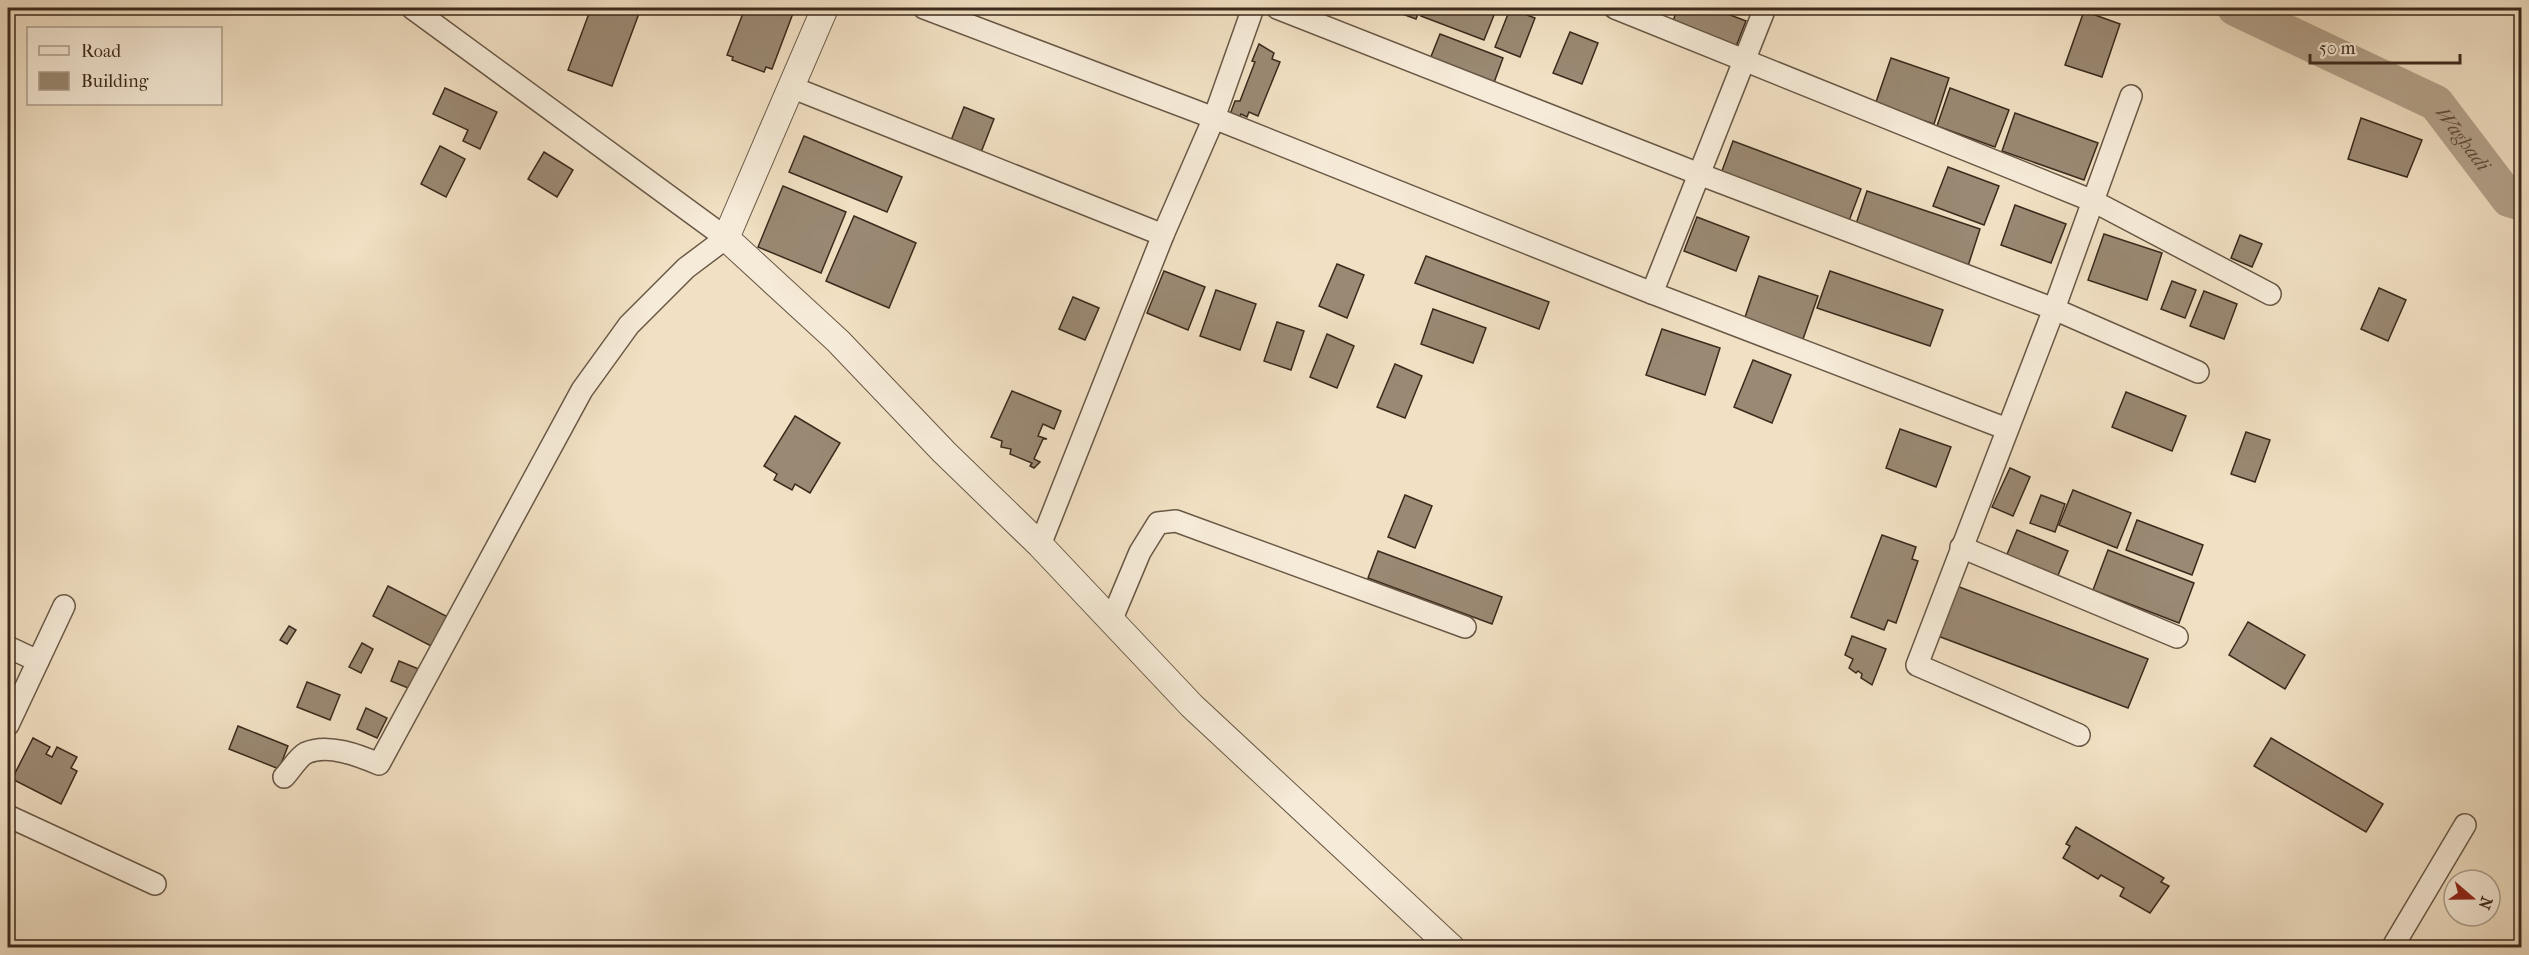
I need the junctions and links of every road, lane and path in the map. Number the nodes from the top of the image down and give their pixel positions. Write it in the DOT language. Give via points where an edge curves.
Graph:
graph roads {
  1 [pos="412,8"];
  2 [pos="825,8"];
  3 [pos="924,8"];
  4 [pos="1253,8"];
  5 [pos="1277,8"];
  6 [pos="1615,8"];
  7 [pos="1765,8"];
  8 [pos="1744,59"];
  9 [pos="791,87"];
  10 [pos="2132,96"];
  11 [pos="1214,118"];
  12 [pos="1699,174"];
  13 [pos="2092,201"];
  14 [pos="1163,235"];
  15 [pos="726,238"];
  16 [pos="1652,292"];
  17 [pos="2270,294"];
  18 [pos="2054,309"];
  19 [pos="2198,372"];
  20 [pos="2007,429"];
  21 [pos="1040,545"];
  22 [pos="1961,547"];
  23 [pos="64,606"];
  24 [pos="1111,621"];
  25 [pos="1465,627"];
  26 [pos="2177,637"];
  27 [pos="8,647"];
  28 [pos="38,662"];
  29 [pos="8,725"];
  30 [pos="2079,735"];
  31 [pos="284,777"];
  32 [pos="8,816"];
  33 [pos="2465,825"];
  34 [pos="155,884"];
  35 [pos="1452,948"];
  36 [pos="2392,948"];
  1 -- 15 [label="street"];
  2 -- 9 [label="street"];
  3 -- 11 [label="street"];
  4 -- 11 [label="street"];
  5 -- 12 [label="street"];
  6 -- 8 [label="street"];
  7 -- 8 [label="street"];
  8 -- 12 [label="street"];
  8 -- 13 [label="street"];
  9 -- 14 [label="street"];
  9 -- 15 [label="street"];
  10 -- 13 [label="street"];
  11 -- 14 [label="street"];
  11 -- 16 [label="street"];
  12 -- 16 [label="street"];
  12 -- 18 [label="street"];
  13 -- 17 [label="street"];
  13 -- 18 [label="street"];
  14 -- 21 [label="street"];
  15 -- 21 [label="street" via="838,341"];
  15 -- 31 [label="street" via="686,268 629,325 582,390 379,764 352,754 323,750 306,753"];
  16 -- 20 [label="street"];
  18 -- 19 [label="street"];
  18 -- 20 [label="street"];
  20 -- 22 [label="street"];
  21 -- 24 [label="street"];
  22 -- 26 [label="street"];
  22 -- 30 [label="street" via="1917,665"];
  23 -- 28 [label="street"];
  24 -- 25 [label="street" via="1140,552 1158,523 1176,521"];
  24 -- 35 [label="street" via="1192,706"];
  27 -- 28 [label="street"];
  28 -- 29 [label="street"];
  32 -- 34 [label="street"];
  33 -- 36 [label="street"];
}
